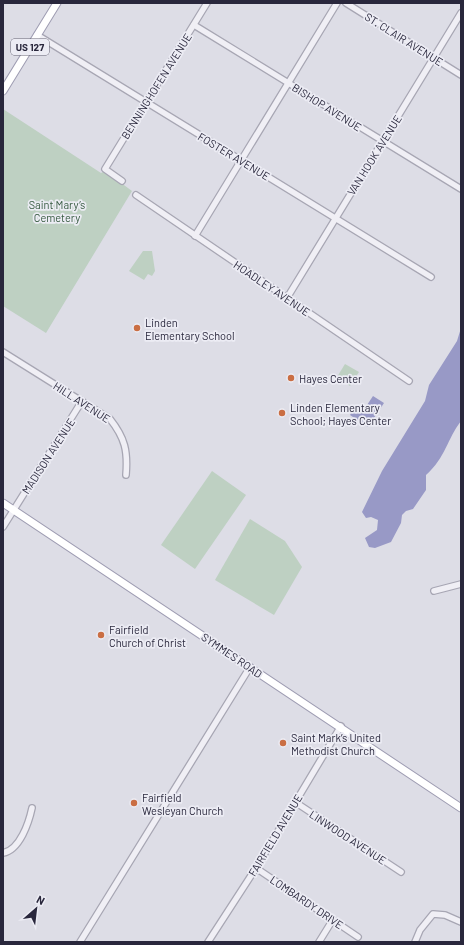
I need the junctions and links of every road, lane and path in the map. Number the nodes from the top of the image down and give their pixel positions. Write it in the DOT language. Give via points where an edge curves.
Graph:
graph roads {
  1 [pos="57,3"];
  2 [pos="207,3"];
  3 [pos="337,3"];
  4 [pos="346,3"];
  5 [pos="461,13"];
  6 [pos="194,25"];
  7 [pos="37,35"];
  8 [pos="433,58"];
  9 [pos="461,74"];
  10 [pos="289,82"];
  11 [pos="3,91"];
  12 [pos="146,102"];
  13 [pos="383,142"];
  14 [pos="240,160"];
  15 [pos="122,181"];
  16 [pos="461,189"];
  17 [pos="136,195"];
  18 [pos="336,217"];
  19 [pos="195,236"];
  20 [pos="431,277"];
  21 [pos="287,298"];
  22 [pos="3,352"];
  23 [pos="409,380"];
  24 [pos="82,402"];
  25 [pos="126,475"];
  26 [pos="3,503"];
  27 [pos="13,510"];
  28 [pos="3,527"];
  29 [pos="461,584"];
  30 [pos="434,591"];
  31 [pos="250,667"];
  32 [pos="341,726"];
  33 [pos="295,802"];
  34 [pos="32,808"];
  35 [pos="461,808"];
  36 [pos="3,853"];
  37 [pos="256,868"];
  38 [pos="401,872"];
  39 [pos="332,921"];
  40 [pos="461,922"];
  41 [pos="358,937"];
  42 [pos="80,942"];
  43 [pos="208,942"];
  44 [pos="319,942"];
  45 [pos="415,942"];
  1 -- 7 [label="main road, US 127"];
  2 -- 6 [label="street, BENNINGHOFEN AVENUE"];
  3 -- 10 [label="street"];
  4 -- 8 [label="street, ST. CLAIR AVENUE"];
  5 -- 8 [label="street, VAN HOOK AVENUE"];
  6 -- 10 [label="street, BISHOP AVENUE"];
  6 -- 12 [label="street, BENNINGHOFEN AVENUE"];
  7 -- 11 [label="main road, US 127"];
  7 -- 12 [label="street, FOSTER AVENUE"];
  8 -- 9 [label="street, ST. CLAIR AVENUE"];
  8 -- 13 [label="street, VAN HOOK AVENUE"];
  10 -- 13 [label="street, BISHOP AVENUE"];
  10 -- 14 [label="street"];
  12 -- 14 [label="street, FOSTER AVENUE"];
  12 -- 15 [label="street, BENNINGHOFEN AVENUE" via="105,169"];
  13 -- 16 [label="street, BISHOP AVENUE"];
  13 -- 18 [label="street, VAN HOOK AVENUE"];
  14 -- 18 [label="street, FOSTER AVENUE"];
  14 -- 19 [label="street"];
  17 -- 19 [label="street, HOADLEY AVENUE"];
  18 -- 20 [label="street, FOSTER AVENUE"];
  18 -- 21 [label="street, VAN HOOK AVENUE"];
  19 -- 21 [label="street, HOADLEY AVENUE"];
  21 -- 23 [label="street, HOADLEY AVENUE"];
  22 -- 24 [label="street, HILL AVENUE"];
  24 -- 25 [label="street, HILL AVENUE" via="110,419 122,435 127,456"];
  24 -- 27 [label="street, MADISON AVENUE"];
  26 -- 27 [label="main road, SYMMES ROAD"];
  27 -- 28 [label="street, MADISON AVENUE"];
  27 -- 31 [label="main road, SYMMES ROAD"];
  29 -- 30 [label="street"];
  31 -- 32 [label="main road, SYMMES ROAD"];
  31 -- 42 [label="street"];
  32 -- 33 [label="street, FAIRFIELD AVENUE"];
  32 -- 35 [label="main road, SYMMES ROAD"];
  33 -- 37 [label="street, FAIRFIELD AVENUE"];
  33 -- 38 [label="street, LINWOOD AVENUE"];
  34 -- 36 [label="street" via="16,844"];
  37 -- 39 [label="street, LOMBARDY DRIVE"];
  37 -- 43 [label="street, FAIRFIELD AVENUE"];
  39 -- 41 [label="street, LOMBARDY DRIVE"];
  39 -- 44 [label="street"];
  40 -- 45 [label="street" via="445,915 433,914 420,930"];
}
